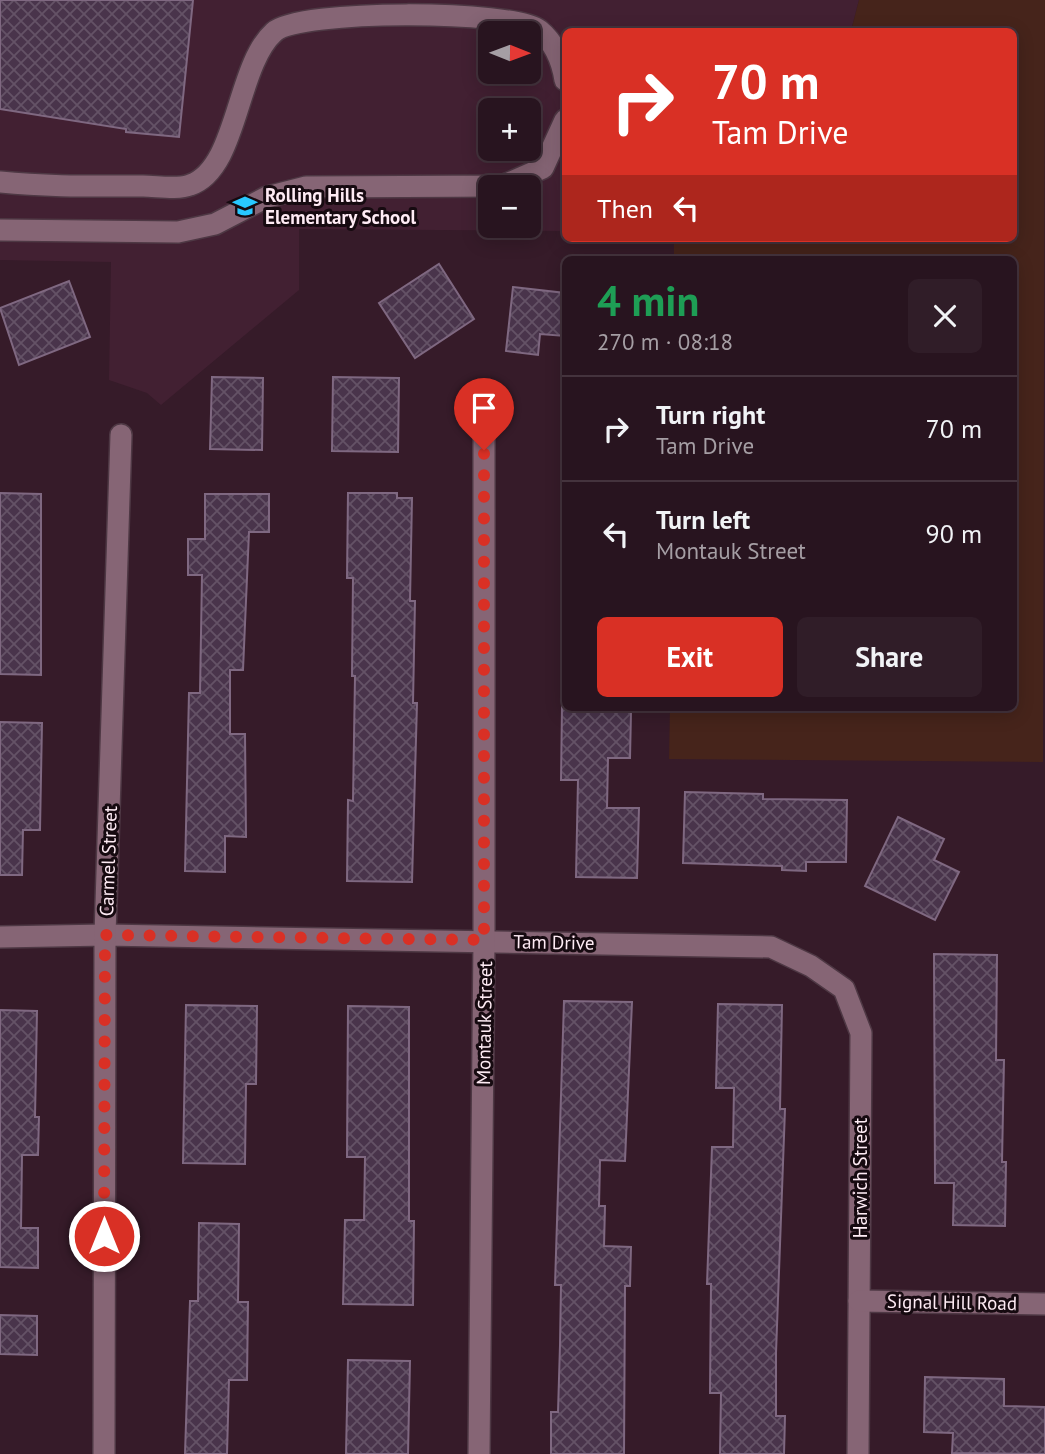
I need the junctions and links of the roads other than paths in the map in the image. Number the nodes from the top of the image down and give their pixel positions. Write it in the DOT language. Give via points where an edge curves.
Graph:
graph roads {
  1 [pos="562,58"];
  2 [pos="562,127"];
  3 [pos="0,182"];
  4 [pos="0,230"];
  5 [pos="484,423"];
  6 [pos="121,435"];
  7 [pos="105,935"];
  8 [pos="0,937"];
  9 [pos="484,940"];
  10 [pos="771,947"];
  11 [pos="859,1301"];
  12 [pos="1045,1304"];
  13 [pos="104,1454"];
  14 [pos="479,1454"];
  15 [pos="858,1454"];
  1 -- 3 [label="street" via="538,29 500,18 321,17 275,30 249,68 241,106 212,171 190,185"];
  2 -- 4 [label="street" via="543,168 502,186 306,187 267,197 215,224 178,232"];
  5 -- 9 [label="street, Montauk Street"];
  6 -- 7 [label="street, Carmel Street"];
  7 -- 8 [label="street, Tam Drive"];
  7 -- 9 [label="street, Tam Drive"];
  7 -- 13 [label="street, Carmel Street"];
  9 -- 10 [label="street, Tam Drive"];
  9 -- 14 [label="street, Montauk Street"];
  10 -- 11 [label="street, Harwich Street" via="844,989 861,1033"];
  11 -- 12 [label="street, Signal Hill Road"];
  11 -- 15 [label="street, Harwich Street"];
}
